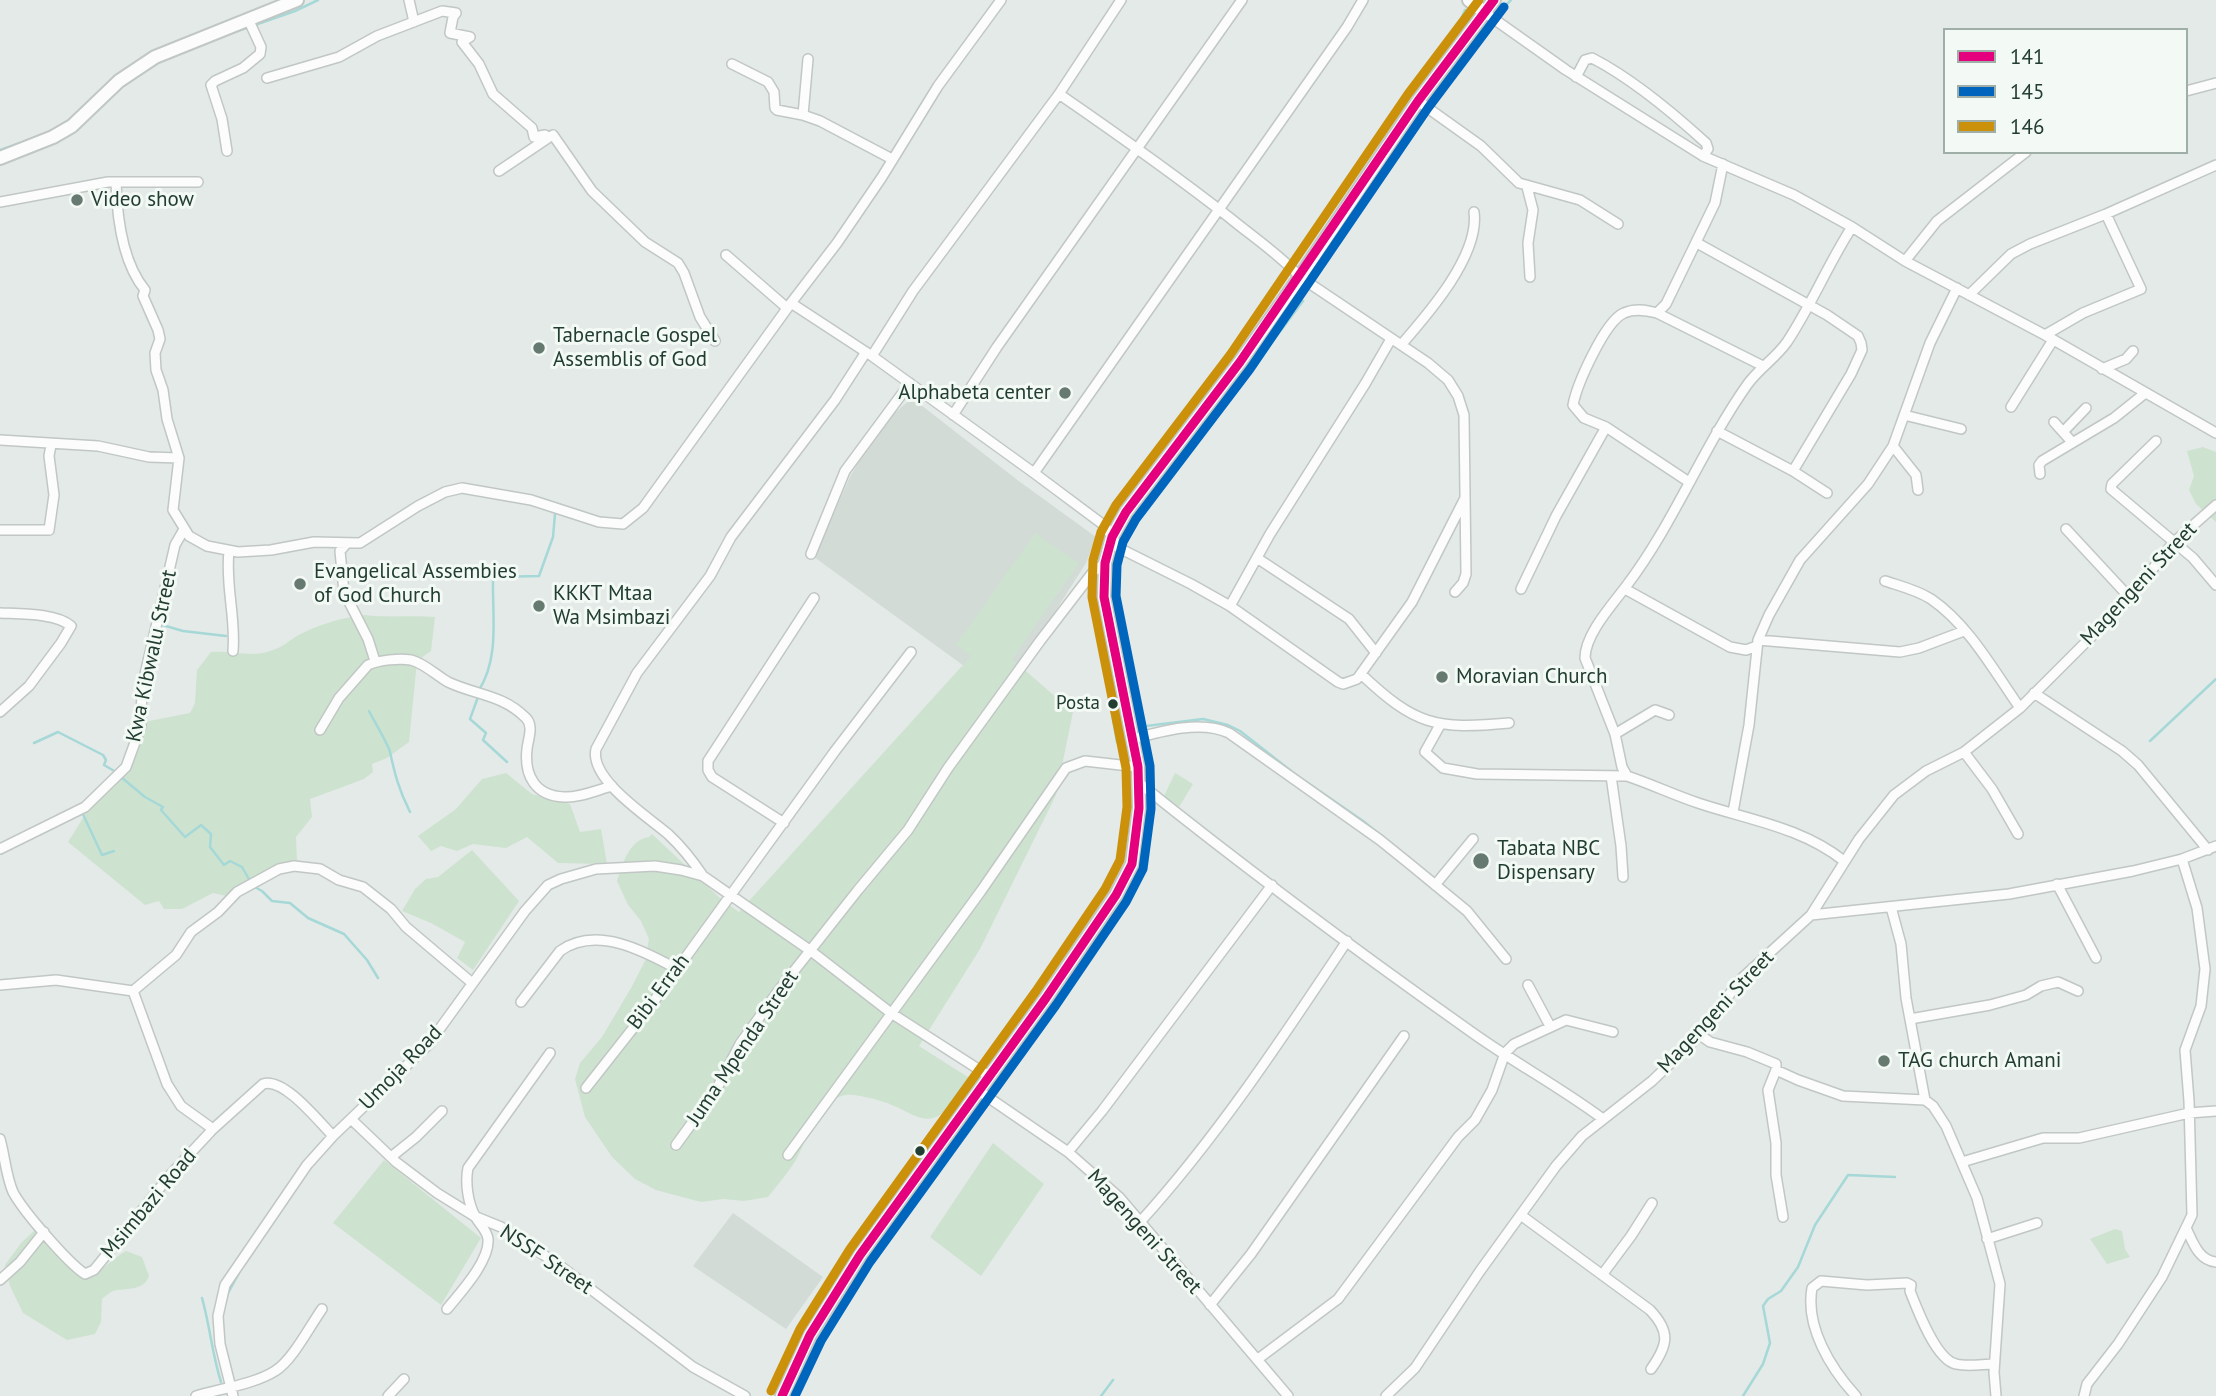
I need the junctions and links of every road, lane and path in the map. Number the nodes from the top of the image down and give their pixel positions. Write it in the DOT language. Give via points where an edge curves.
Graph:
graph roads {
  1 [pos="297,0"];
  2 [pos="409,0"];
  3 [pos="1001,0"];
  4 [pos="1122,0"];
  5 [pos="1242,0"];
  6 [pos="1363,0"];
  7 [pos="1469,0"];
  8 [pos="1494,0"];
  9 [pos="1483,12"];
  10 [pos="249,21"];
  11 [pos="414,22"];
  12 [pos="808,60"];
  13 [pos="732,64"];
  14 [pos="1577,77"];
  15 [pos="267,78"];
  16 [pos="2216,83"];
  17 [pos="2188,90"];
  18 [pos="1059,94"];
  19 [pos="1418,101"];
  20 [pos="803,115"];
  21 [pos="548,138"];
  22 [pos="1139,149"];
  23 [pos="227,151"];
  24 [pos="2023,154"];
  25 [pos="1703,156"];
  26 [pos="0,158"];
  27 [pos="892,159"];
  28 [pos="1723,164"];
  29 [pos="2216,165"];
  30 [pos="499,171"];
  31 [pos="116,182"];
  32 [pos="198,182"];
  33 [pos="1528,187"];
  34 [pos="0,202"];
  35 [pos="1218,209"];
  36 [pos="1474,212"];
  37 [pos="2106,214"];
  38 [pos="1618,224"];
  39 [pos="1852,227"];
  40 [pos="1697,243"];
  41 [pos="726,256"];
  42 [pos="1905,261"];
  43 [pos="1300,277"];
  44 [pos="1530,277"];
  45 [pos="1957,288"];
  46 [pos="1969,295"];
  47 [pos="1808,303"];
  48 [pos="789,305"];
  49 [pos="1657,313"];
  50 [pos="2049,338"];
  51 [pos="1391,339"];
  52 [pos="715,341"];
  53 [pos="1401,345"];
  54 [pos="2133,351"];
  55 [pos="869,354"];
  56 [pos="1763,366"];
  57 [pos="2102,369"];
  58 [pos="910,383"];
  59 [pos="2144,394"];
  60 [pos="2011,407"];
  61 [pos="2086,408"];
  62 [pos="953,415"];
  63 [pos="1904,415"];
  64 [pos="2054,422"];
  65 [pos="1606,427"];
  66 [pos="1961,429"];
  67 [pos="1717,431"];
  68 [pos="2063,432"];
  69 [pos="2216,433"];
  70 [pos="0,440"];
  71 [pos="2156,441"];
  72 [pos="2072,442"];
  73 [pos="51,445"];
  74 [pos="1893,446"];
  75 [pos="179,458"];
  76 [pos="1793,471"];
  77 [pos="1034,473"];
  78 [pos="2040,474"];
  79 [pos="1689,482"];
  80 [pos="1918,490"];
  81 [pos="1827,492"];
  82 [pos="1465,498"];
  83 [pos="2216,505"];
  84 [pos="2066,529"];
  85 [pos="0,530"];
  86 [pos="183,531"];
  87 [pos="1112,537"];
  88 [pos="347,543"];
  89 [pos="2173,543"];
  90 [pos="229,551"];
  91 [pos="811,554"];
  92 [pos="1257,558"];
  93 [pos="1105,563"];
  94 [pos="1885,581"];
  95 [pos="2216,585"];
  96 [pos="1521,589"];
  97 [pos="1625,589"];
  98 [pos="1455,592"];
  99 [pos="814,598"];
  100 [pos="2130,598"];
  101 [pos="1230,606"];
  102 [pos="0,613"];
  103 [pos="1964,631"];
  104 [pos="1758,643"];
  105 [pos="233,651"];
  106 [pos="911,652"];
  107 [pos="1376,653"];
  108 [pos="375,662"];
  109 [pos="1361,674"];
  110 [pos="2034,693"];
  111 [pos="2020,708"];
  112 [pos="0,712"];
  113 [pos="1669,715"];
  114 [pos="1508,723"];
  115 [pos="1440,725"];
  116 [pos="320,730"];
  117 [pos="1615,734"];
  118 [pos="1133,739"];
  119 [pos="1964,752"];
  120 [pos="1138,767"];
  121 [pos="1611,776"];
  122 [pos="1627,776"];
  123 [pos="1138,782"];
  124 [pos="612,786"];
  125 [pos="1733,812"];
  126 [pos="784,824"];
  127 [pos="2018,834"];
  128 [pos="1473,839"];
  129 [pos="2212,848"];
  130 [pos="0,849"];
  131 [pos="2182,859"];
  132 [pos="1844,861"];
  133 [pos="703,876"];
  134 [pos="1623,877"];
  135 [pos="2057,884"];
  136 [pos="1272,885"];
  137 [pos="1435,885"];
  138 [pos="731,894"];
  139 [pos="1891,907"];
  140 [pos="1811,915"];
  141 [pos="1347,941"];
  142 [pos="811,951"];
  143 [pos="2096,958"];
  144 [pos="1506,959"];
  145 [pos="677,969"];
  146 [pos="471,982"];
  147 [pos="0,985"];
  148 [pos="1528,985"];
  149 [pos="132,991"];
  150 [pos="2078,991"];
  151 [pos="521,1002"];
  152 [pos="891,1013"];
  153 [pos="1910,1019"];
  154 [pos="1550,1026"];
  155 [pos="1613,1032"];
  156 [pos="1700,1035"];
  157 [pos="1404,1036"];
  158 [pos="550,1053"];
  159 [pos="1505,1053"];
  160 [pos="1776,1070"];
  161 [pos="989,1076"];
  162 [pos="586,1088"];
  163 [pos="979,1091"];
  164 [pos="1924,1100"];
  165 [pos="442,1111"];
  166 [pos="2216,1111"];
  167 [pos="2189,1113"];
  168 [pos="351,1119"];
  169 [pos="1603,1119"];
  170 [pos="213,1129"];
  171 [pos="333,1136"];
  172 [pos="0,1139"];
  173 [pos="676,1145"];
  174 [pos="1068,1152"];
  175 [pos="788,1155"];
  176 [pos="391,1157"];
  177 [pos="1962,1161"];
  178 [pos="1651,1203"];
  179 [pos="474,1216"];
  180 [pos="1522,1216"];
  181 [pos="1783,1217"];
  182 [pos="1140,1222"];
  183 [pos="2037,1223"];
  184 [pos="2186,1228"];
  185 [pos="44,1232"];
  186 [pos="1987,1238"];
  187 [pos="2216,1262"];
  188 [pos="1602,1275"];
  189 [pos="0,1280"];
  190 [pos="1210,1306"];
  191 [pos="447,1309"];
  192 [pos="322,1310"];
  193 [pos="1258,1359"];
  194 [pos="1994,1364"];
  195 [pos="1651,1369"];
  196 [pos="404,1379"];
  197 [pos="231,1391"];
  198 [pos="196,1396"];
  199 [pos="388,1396"];
  200 [pos="746,1396"];
  201 [pos="782,1396"];
  202 [pos="1288,1396"];
  203 [pos="1386,1396"];
  204 [pos="1856,1396"];
  205 [pos="1996,1396"];
  206 [pos="2084,1396"];
  1 -- 10 [label="main road"];
  2 -- 11 [label="street"];
  3 -- 27 [label="street" via="937,86"];
  4 -- 18 [label="street"];
  5 -- 22 [label="street"];
  6 -- 35 [label="street"];
  7 -- 9 [label="main road"];
  8 -- 9 [label="main road"];
  9 -- 14 [label="street"];
  9 -- 19 [label="main road"];
  10 -- 23 [label="street" via="260,54 211,85"];
  10 -- 26 [label="main road" via="155,57 120,81 72,126"];
  11 -- 15 [label="street" via="339,57"];
  11 -- 21 [label="street" via="442,11 456,13 450,33 470,37 462,42 493,94 532,128 534,137"];
  12 -- 20 [label="street"];
  13 -- 20 [label="street" via="768,82 777,110"];
  14 -- 25 [label="street"];
  14 -- 25 [label="street" via="1585,60 1604,64 1702,140 1708,146"];
  16 -- 17 [label="street"];
  18 -- 22 [label="street"];
  18 -- 55 [label="street"];
  19 -- 33 [label="street"];
  19 -- 43 [label="main road"];
  20 -- 27 [label="street"];
  21 -- 30 [label="street"];
  21 -- 52 [label="street" via="553,135 592,191 645,242 678,263"];
  22 -- 35 [label="street"];
  22 -- 62 [label="street"];
  24 -- 42 [label="street" via="1937,221"];
  25 -- 28 [label="street"];
  27 -- 48 [label="street"];
  28 -- 39 [label="street"];
  28 -- 40 [label="street" via="1715,203"];
  29 -- 37 [label="street"];
  31 -- 32 [label="street"];
  31 -- 34 [label="street"];
  31 -- 75 [label="street" via="126,252 158,330 156,370"];
  33 -- 38 [label="street" via="1580,200"];
  33 -- 44 [label="street" via="1533,210 1528,243"];
  35 -- 43 [label="street"];
  35 -- 77 [label="street"];
  36 -- 53 [label="street" via="1474,234 1448,288"];
  37 -- 46 [label="street" via="2011,254"];
  37 -- 50 [label="street" via="2141,289 2083,313"];
  39 -- 42 [label="street"];
  39 -- 47 [label="street"];
  40 -- 47 [label="street"];
  40 -- 49 [label="street" via="1672,294"];
  41 -- 48 [label="street"];
  42 -- 45 [label="street"];
  43 -- 51 [label="street"];
  43 -- 87 [label="main road"];
  45 -- 46 [label="street"];
  45 -- 63 [label="street" via="1930,343"];
  46 -- 50 [label="street"];
  47 -- 56 [label="street" via="1786,344"];
  47 -- 76 [label="street" via="1858,336 1863,349"];
  48 -- 55 [label="street"];
  48 -- 88 [label="street" via="643,508 624,524 462,488 418,506 365,541"];
  49 -- 56 [label="street"];
  49 -- 65 [label="street" via="1624,313 1608,325 1600,341 1573,405 1584,418"];
  50 -- 57 [label="street"];
  50 -- 60 [label="street"];
  51 -- 53 [label="street"];
  51 -- 92 [label="street"];
  53 -- 82 [label="street" via="1429,363 1458,396 1464,415"];
  54 -- 57 [label="street"];
  55 -- 58 [label="street"];
  55 -- 124 [label="street" via="731,537 710,576 631,684 594,756"];
  56 -- 67 [label="street"];
  57 -- 59 [label="street"];
  58 -- 62 [label="street"];
  58 -- 91 [label="street" via="845,471"];
  59 -- 69 [label="street"];
  59 -- 72 [label="street"];
  61 -- 68 [label="street"];
  62 -- 77 [label="street"];
  63 -- 66 [label="street"];
  63 -- 74 [label="street"];
  64 -- 68 [label="street"];
  65 -- 79 [label="street"];
  65 -- 96 [label="street"];
  67 -- 76 [label="street"];
  67 -- 79 [label="street"];
  68 -- 72 [label="street"];
  70 -- 73 [label="street"];
  71 -- 89 [label="street" via="2111,489"];
  72 -- 78 [label="street" via="2042,461"];
  73 -- 75 [label="street" via="98,446"];
  73 -- 85 [label="street" via="54,495 49,530"];
  74 -- 80 [label="street" via="1916,475"];
  74 -- 104 [label="street" via="1868,484 1800,561 1775,601"];
  75 -- 86 [label="street" via="173,510"];
  76 -- 81 [label="street"];
  77 -- 87 [label="street" via="1105,526"];
  79 -- 97 [label="street"];
  82 -- 98 [label="street" via="1466,574"];
  82 -- 107 [label="street" via="1412,602"];
  83 -- 89 [label="street, Magengeni Street"];
  84 -- 100 [label="street"];
  86 -- 90 [label="street" via="207,546"];
  86 -- 130 [label="street, Kwa Kibwalu Street" via="175,545 142,687 141,726 126,767 85,807"];
  87 -- 93 [label="main road"];
  87 -- 101 [label="street" via="1119,548"];
  88 -- 90 [label="street"];
  88 -- 108 [label="street" via="340,551 344,592"];
  89 -- 95 [label="street"];
  89 -- 100 [label="street, Magengeni Street"];
  90 -- 105 [label="street"];
  92 -- 101 [label="street"];
  92 -- 107 [label="street" via="1349,619"];
  93 -- 118 [label="main road" via="1104,597"];
  93 -- 142 [label="street, Juma Mpenda Street" via="1040,640 908,830"];
  94 -- 103 [label="street" via="1928,597"];
  97 -- 104 [label="street" via="1730,647 1746,650"];
  97 -- 117 [label="street" via="1585,650"];
  99 -- 126 [label="street" via="708,761 712,776"];
  100 -- 110 [label="street, Magengeni Street"];
  101 -- 109 [label="street" via="1338,682 1350,682"];
  102 -- 112 [label="street" via="36,615 71,626 29,686"];
  103 -- 104 [label="street" via="1900,652"];
  103 -- 111 [label="street"];
  104 -- 125 [label="street"];
  106 -- 126 [label="street, Bibi Errah"];
  107 -- 109 [label="street"];
  108 -- 116 [label="street" via="352,681"];
  108 -- 124 [label="street" via="412,660 452,684 498,698 529,722 528,772 537,787 564,797"];
  109 -- 115 [label="street" via="1388,700"];
  110 -- 111 [label="street, Magengeni Street"];
  110 -- 129 [label="street" via="2138,765"];
  111 -- 119 [label="street, Magengeni Street"];
  113 -- 117 [label="street" via="1655,710"];
  114 -- 115 [label="street"];
  115 -- 121 [label="street" via="1425,752 1443,768 1477,774"];
  117 -- 122 [label="street"];
  118 -- 120 [label="main road"];
  118 -- 137 [label="street" via="1205,726 1230,733"];
  119 -- 127 [label="street"];
  119 -- 132 [label="street, Magengeni Street" via="1894,795"];
  120 -- 123 [label="main road"];
  120 -- 152 [label="street" via="1085,761 1066,768"];
  121 -- 122 [label="street"];
  121 -- 134 [label="street"];
  122 -- 125 [label="street"];
  123 -- 136 [label="street"];
  123 -- 161 [label="main road" via="1136,845 1126,877"];
  124 -- 133 [label="street" via="683,849"];
  125 -- 132 [label="street" via="1810,839"];
  126 -- 138 [label="street, Bibi Errah"];
  128 -- 137 [label="street"];
  129 -- 131 [label="street"];
  131 -- 135 [label="street"];
  131 -- 167 [label="street" via="2197,908 2205,969 2201,1006 2185,1050"];
  132 -- 140 [label="street, Magengeni Street"];
  133 -- 138 [label="street"];
  133 -- 146 [label="street, Umoja Road" via="668,868 630,867 561,878 542,891"];
  135 -- 139 [label="street"];
  135 -- 143 [label="street"];
  136 -- 141 [label="street"];
  136 -- 174 [label="street"];
  137 -- 144 [label="street" via="1467,911"];
  138 -- 142 [label="street"];
  138 -- 145 [label="street, Bibi Errah"];
  139 -- 140 [label="street"];
  139 -- 153 [label="street" via="1901,944"];
  140 -- 156 [label="street, Magengeni Street" via="1740,980"];
  141 -- 159 [label="street"];
  141 -- 182 [label="street" via="1224,1117"];
  142 -- 152 [label="street"];
  142 -- 173 [label="street, Juma Mpenda Street" via="740,1044 716,1090"];
  145 -- 151 [label="street" via="624,943 568,945"];
  145 -- 162 [label="street, Bibi Errah"];
  146 -- 149 [label="street" via="363,887 320,869 294,866 237,892 191,932 176,955"];
  146 -- 168 [label="street, Umoja Road" via="428,1045"];
  147 -- 149 [label="street" via="56,980"];
  148 -- 154 [label="street"];
  149 -- 170 [label="street" via="167,1084 181,1106"];
  150 -- 153 [label="street" via="2058,982 1990,1005"];
  152 -- 161 [label="street"];
  152 -- 175 [label="street"];
  153 -- 164 [label="street"];
  154 -- 155 [label="street" via="1566,1020"];
  154 -- 159 [label="street" via="1523,1037"];
  156 -- 160 [label="street" via="1770,1060"];
  156 -- 169 [label="street, Magengeni Street" via="1653,1082"];
  157 -- 190 [label="street"];
  158 -- 179 [label="street" via="468,1168"];
  159 -- 169 [label="street"];
  159 -- 193 [label="street" via="1475,1120 1338,1299"];
  160 -- 164 [label="street" via="1843,1096"];
  160 -- 181 [label="street" via="1768,1090"];
  161 -- 163 [label="main road"];
  163 -- 174 [label="street, Magengeni Street"];
  163 -- 201 [label="main road" via="860,1255 810,1335"];
  164 -- 177 [label="street" via="1946,1126"];
  165 -- 176 [label="street"];
  166 -- 167 [label="street"];
  167 -- 177 [label="street" via="2079,1138 2043,1138"];
  167 -- 184 [label="street" via="2192,1205"];
  168 -- 171 [label="street, Umoja Road"];
  168 -- 176 [label="street, NSSF Street"];
  169 -- 180 [label="street, Magengeni Street" via="1556,1166"];
  170 -- 171 [label="street, Msimbazi Road" via="270,1082 283,1087"];
  170 -- 185 [label="street, Msimbazi Road" via="90,1273 83,1273"];
  171 -- 197 [label="street, Umoja Road" via="307,1165 225,1286 218,1316"];
  172 -- 185 [label="street, Msimbazi Road" via="15,1195"];
  174 -- 182 [label="street, Magengeni Street"];
  176 -- 179 [label="street, NSSF Street"];
  177 -- 186 [label="street"];
  178 -- 188 [label="street"];
  179 -- 191 [label="street" via="486,1232 487,1251"];
  179 -- 200 [label="street, NSSF Street" via="501,1227 559,1265 693,1367"];
  180 -- 188 [label="street"];
  180 -- 203 [label="street, Magengeni Street" via="1415,1368"];
  182 -- 190 [label="street, Magengeni Street"];
  183 -- 186 [label="street"];
  184 -- 187 [label="street" via="2205,1260"];
  184 -- 206 [label="street" via="2162,1277 2087,1384"];
  185 -- 189 [label="street"];
  186 -- 194 [label="street" via="2000,1284"];
  188 -- 195 [label="street" via="1660,1320 1665,1339"];
  190 -- 193 [label="street, Magengeni Street"];
  192 -- 197 [label="street" via="277,1371"];
  193 -- 202 [label="street, Magengeni Street"];
  194 -- 204 [label="street" via="1958,1365 1945,1357 1929,1334 1907,1283 1821,1281 1812,1288 1813,1322 1836,1373"];
  194 -- 205 [label="street"];
  196 -- 199 [label="street"];
  197 -- 198 [label="street"];
}
